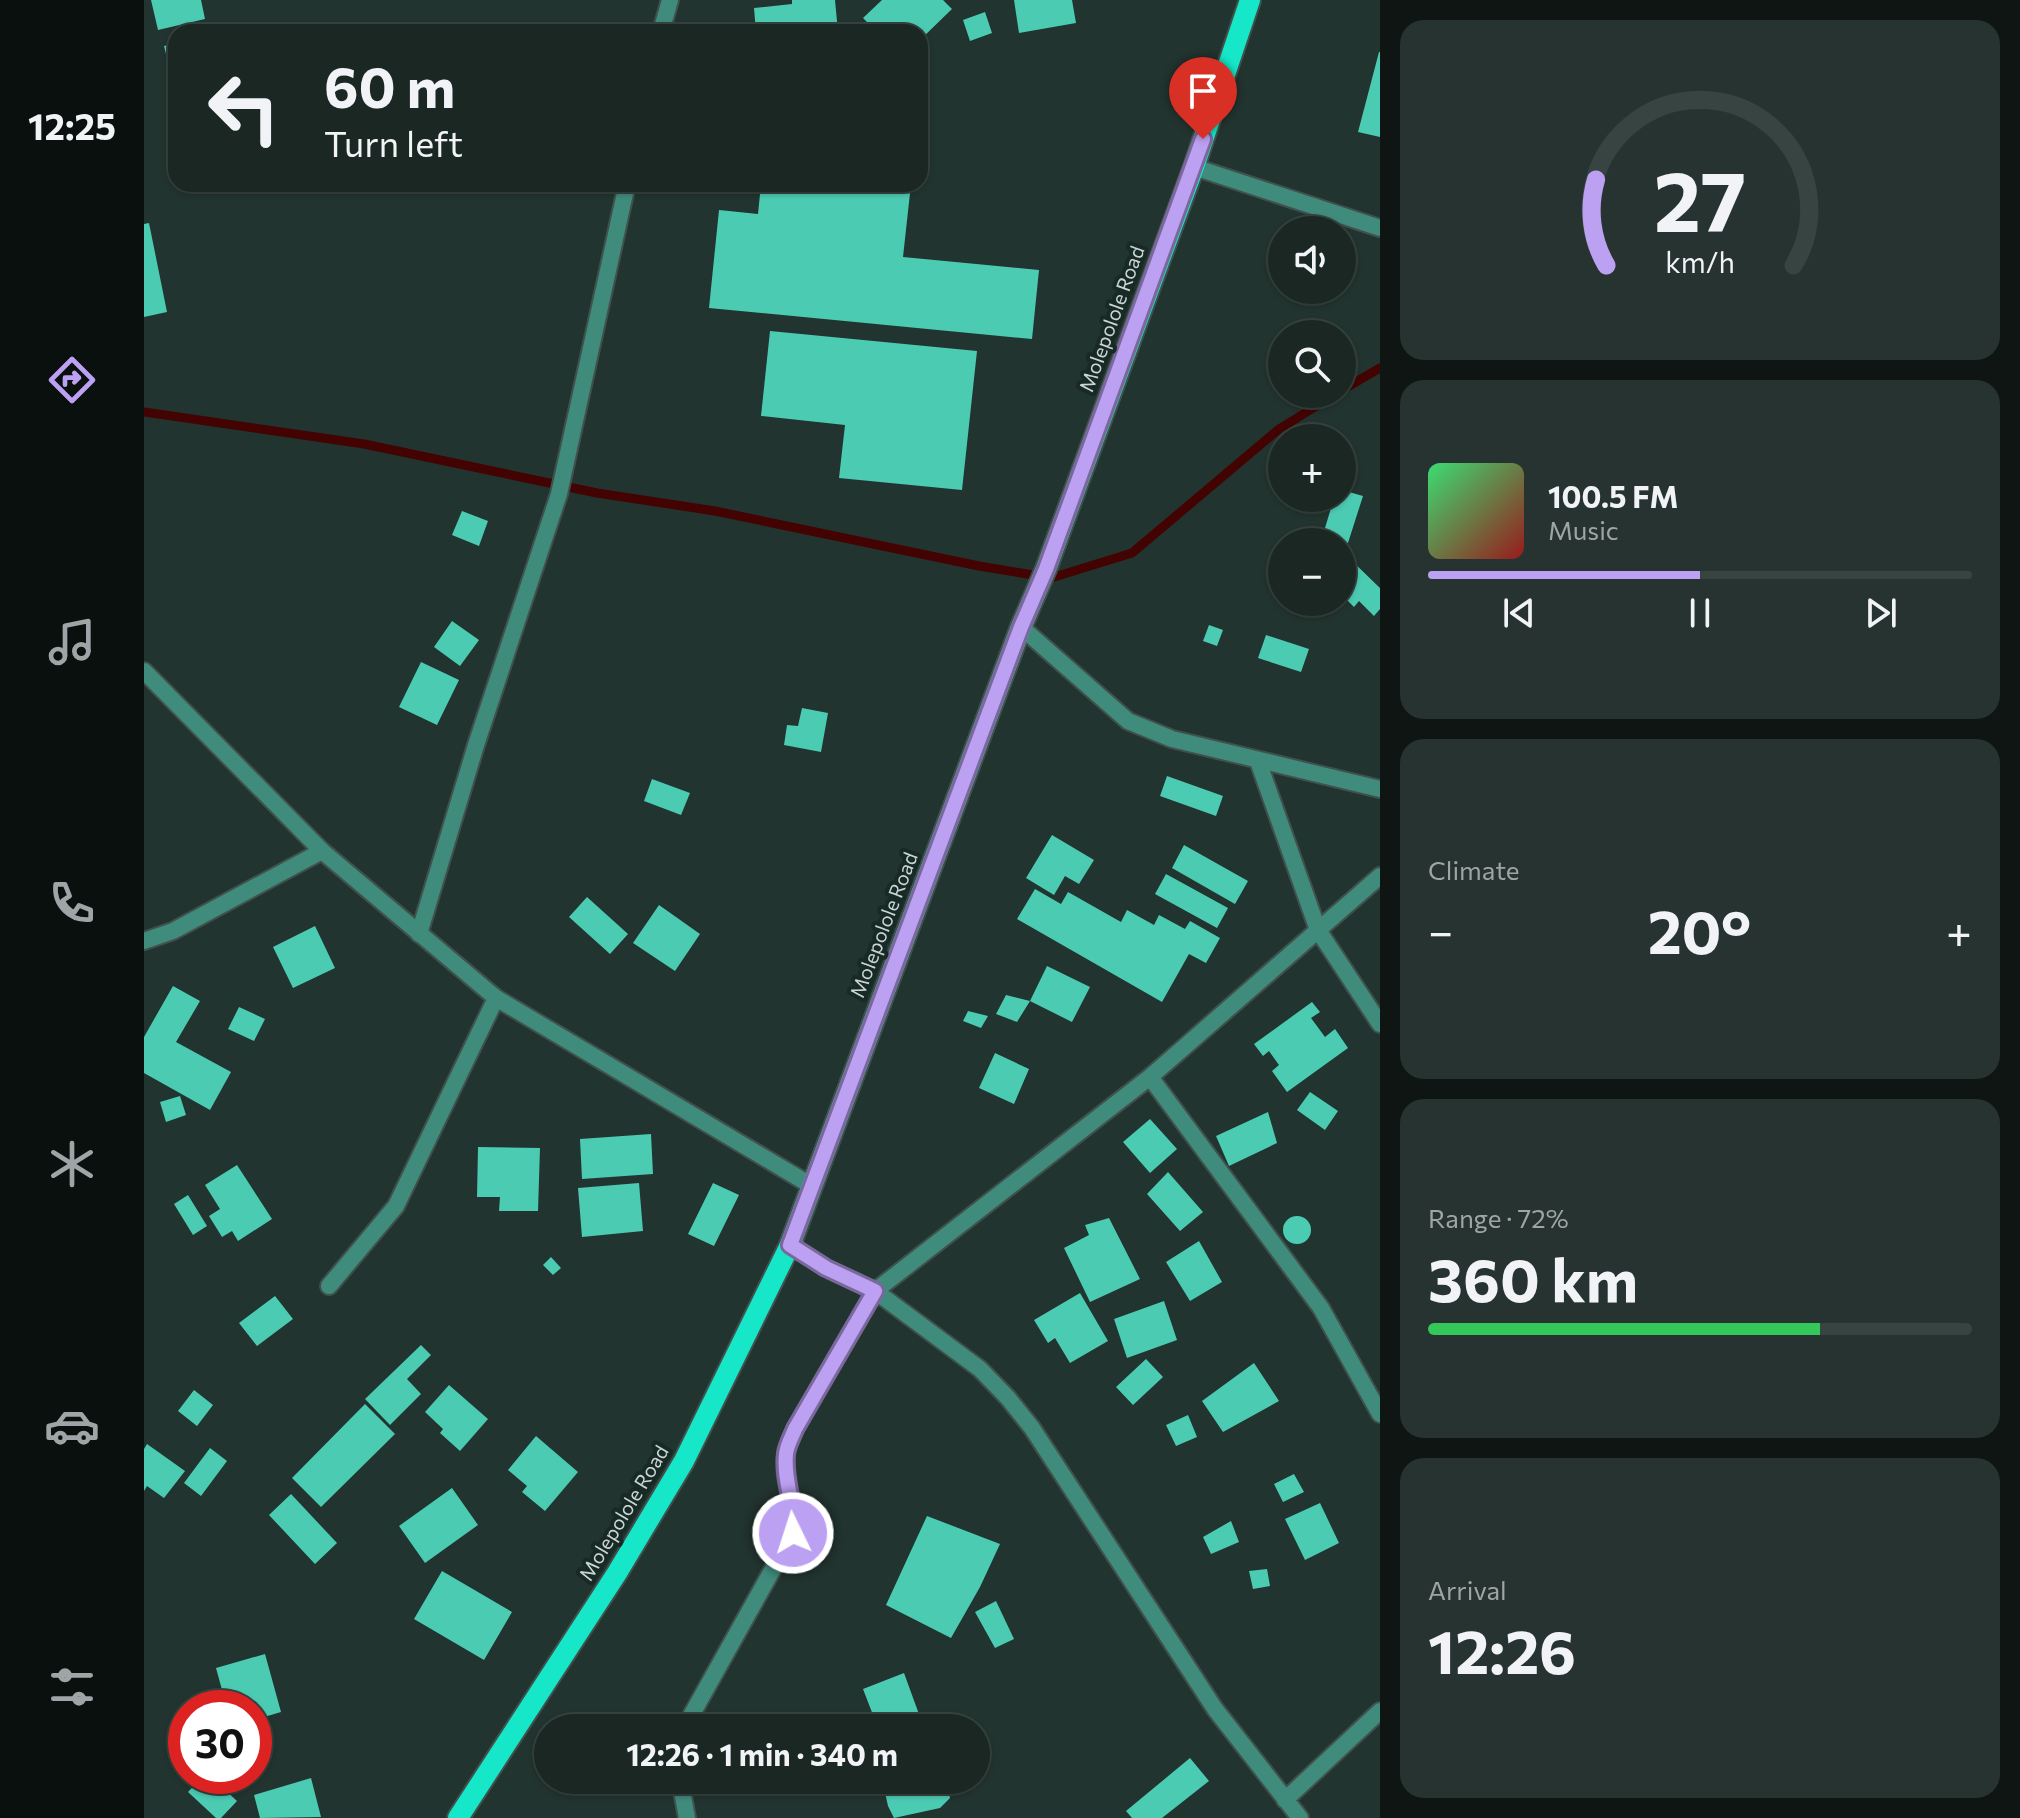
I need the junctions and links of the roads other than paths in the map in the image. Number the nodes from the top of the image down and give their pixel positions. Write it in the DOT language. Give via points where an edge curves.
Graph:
graph roads {
  1 [pos="670,0"];
  2 [pos="1250,0"];
  3 [pos="663,24"];
  4 [pos="1194,167"];
  5 [pos="625,192"];
  6 [pos="1380,228"];
  7 [pos="1021,627"];
  8 [pos="144,671"];
  9 [pos="1258,761"];
  10 [pos="1380,789"];
  11 [pos="322,851"];
  12 [pos="1380,876"];
  13 [pos="1318,930"];
  14 [pos="419,934"];
  15 [pos="144,941"];
  16 [pos="496,998"];
  17 [pos="1380,1024"];
  18 [pos="1150,1077"];
  19 [pos="812,1186"];
  20 [pos="790,1245"];
  21 [pos="329,1286"];
  22 [pos="875,1291"];
  23 [pos="1380,1414"];
  24 [pos="1380,1711"];
  25 [pos="692,1714"];
  26 [pos="683,1794"];
  27 [pos="1285,1800"];
  28 [pos="458,1818"];
  29 [pos="687,1818"];
  30 [pos="1300,1818"];
  1 -- 3 [label="street"];
  2 -- 4 [label="main road, Molepolole Road"];
  4 -- 6 [label="street"];
  4 -- 7 [label="main road, Molepolole Road"];
  5 -- 14 [label="street" via="559,494"];
  7 -- 9 [label="street" via="1128,721 1172,739"];
  7 -- 19 [label="main road, Molepolole Road"];
  8 -- 11 [label="street"];
  9 -- 10 [label="street"];
  9 -- 13 [label="street"];
  11 -- 14 [label="street"];
  11 -- 15 [label="street" via="173,931"];
  12 -- 13 [label="street"];
  13 -- 17 [label="street"];
  13 -- 18 [label="street"];
  14 -- 16 [label="street"];
  16 -- 19 [label="street"];
  16 -- 21 [label="street" via="396,1206"];
  18 -- 22 [label="street"];
  18 -- 23 [label="street" via="1321,1308"];
  19 -- 20 [label="main road, Molepolole Road"];
  20 -- 22 [label="street"];
  20 -- 28 [label="main road, Molepolole Road" via="684,1461"];
  22 -- 25 [label="street" via="786,1452 793,1533"];
  22 -- 27 [label="street" via="980,1369 1008,1398 1215,1709"];
  24 -- 27 [label="street"];
  26 -- 29 [label="street"];
  27 -- 30 [label="street"];
}
